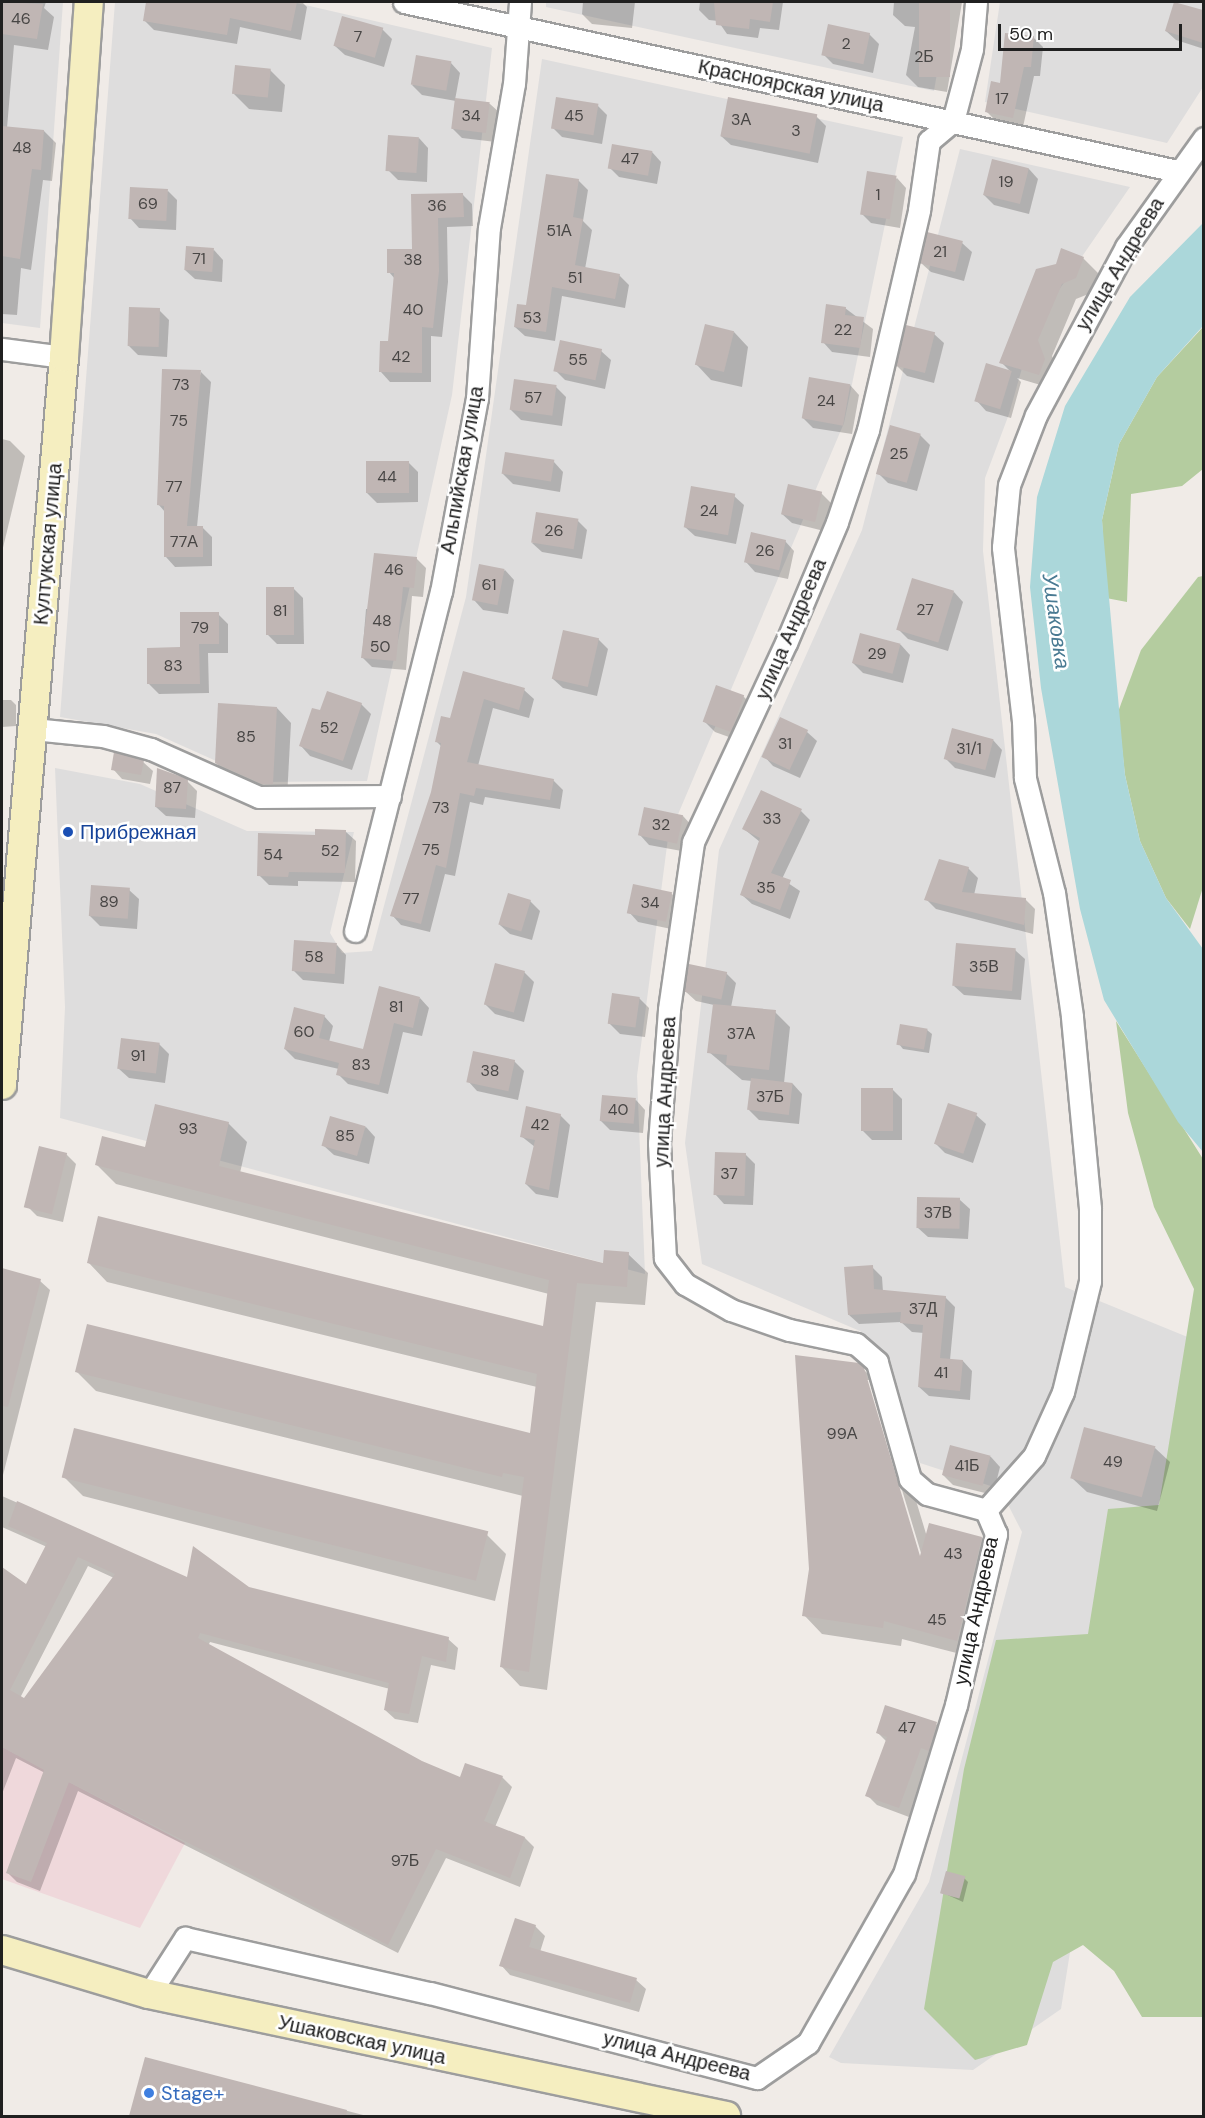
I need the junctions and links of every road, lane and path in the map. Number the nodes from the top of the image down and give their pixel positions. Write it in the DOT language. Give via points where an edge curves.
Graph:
graph roads {
  1 [pos="89,2"];
  2 [pos="404,2"];
  3 [pos="520,2"];
  4 [pos="976,2"];
  5 [pos="520,27"];
  6 [pos="953,121"];
  7 [pos="1203,138"];
  8 [pos="1178,171"];
  9 [pos="2,349"];
  10 [pos="64,357"];
  11 [pos="33,729"];
  12 [pos="390,796"];
  13 [pos="356,931"];
  14 [pos="2,1085"];
  15 [pos="986,1510"];
  16 [pos="2,1950"];
  17 [pos="149,1994"];
  18 [pos="726,2116"];
  1 -- 10 [label="main road, Култукская улица"];
  2 -- 5 [label="street, Красноярская улица"];
  3 -- 5 [label="street, Альпийская улица"];
  4 -- 6 [label="street" via="972,49"];
  5 -- 6 [label="street, Красноярская улица"];
  5 -- 12 [label="street, Альпийская улица" via="489,228 477,398 441,592"];
  6 -- 8 [label="street, Красноярская улица"];
  6 -- 15 [label="street, улица Андреева" via="929,141 919,210 868,430 837,522 693,842 669,1009 659,1143 665,1258 685,1284 731,1310 789,1330 856,1344 877,1362 910,1479 927,1494"];
  7 -- 8 [label="street, улица Андреева"];
  8 -- 15 [label="street, улица Андреева" via="1126,247 1036,415 1009,485 1003,547 1023,721 1025,778 1054,894 1072,1016 1090,1208 1090,1281 1063,1392 1034,1456"];
  9 -- 10 [label="street"];
  10 -- 11 [label="main road, Култукская улица"];
  11 -- 12 [label="street" via="103,736 151,749 259,797"];
  11 -- 14 [label="main road, Култукская улица"];
  12 -- 13 [label="street, Альпийская улица"];
  15 -- 17 [label="street, улица Андреева" via="996,1534 956,1705 904,1875 808,2043 757,2078 430,1993 185,1938"];
  16 -- 17 [label="main road, Ушаковская улица"];
  17 -- 18 [label="main road, Ушаковская улица"];
}
